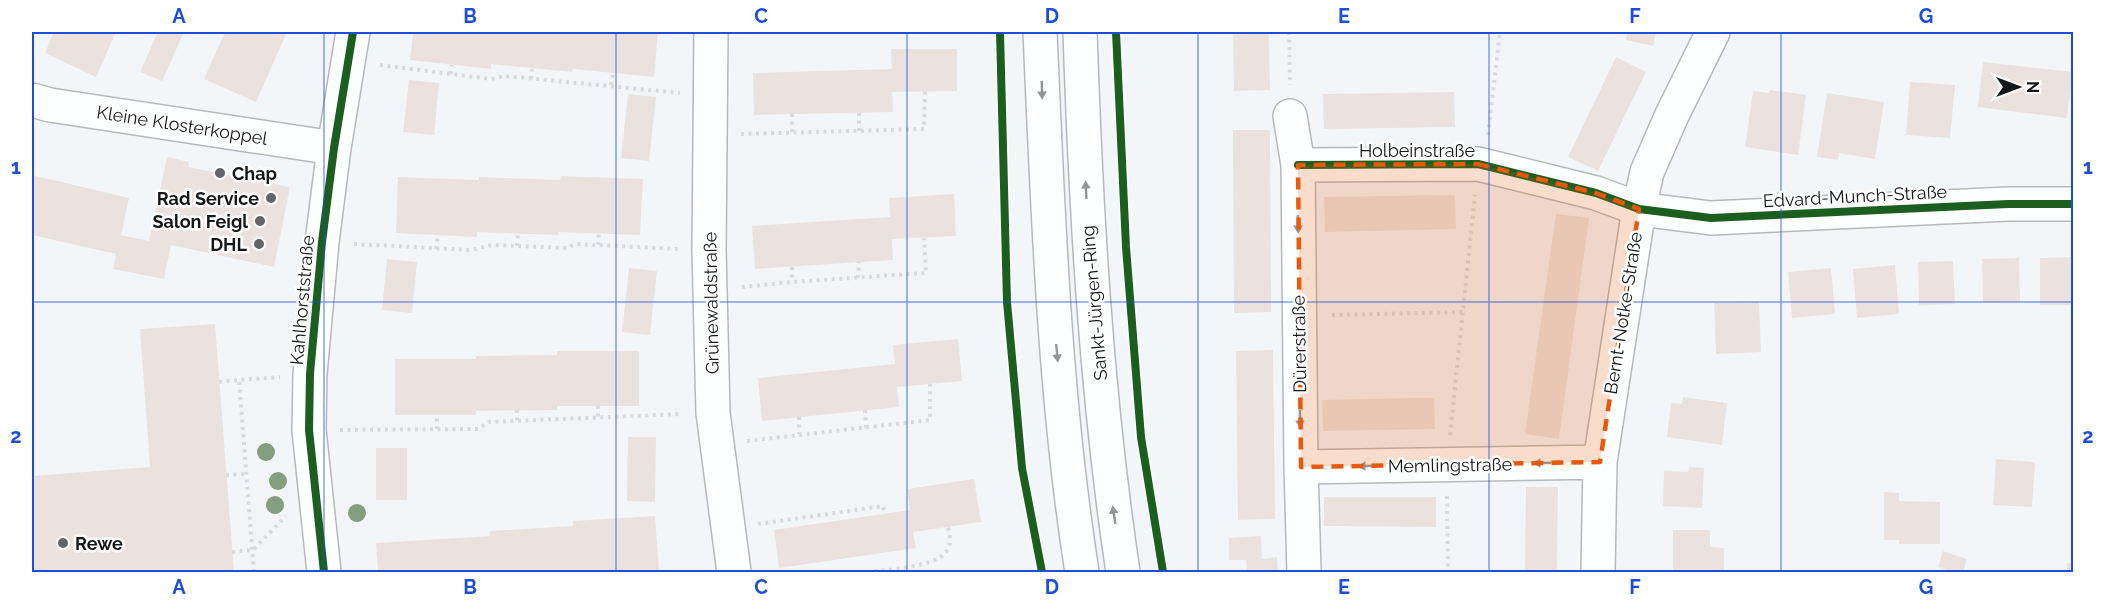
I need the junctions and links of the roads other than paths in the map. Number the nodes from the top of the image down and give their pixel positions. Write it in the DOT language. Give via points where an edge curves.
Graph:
graph roads {
  1 [pos="711,32"];
  2 [pos="1040,32"];
  3 [pos="1080,32"];
  4 [pos="1713,32"];
  5 [pos="351,46"];
  6 [pos="32,100"];
  7 [pos="1290,116"];
  8 [pos="334,148"];
  9 [pos="1298,165"];
  10 [pos="2073,204"];
  11 [pos="1639,209"];
  12 [pos="1600,462"];
  13 [pos="1301,467"];
  14 [pos="324,573"];
  15 [pos="734,573"];
  16 [pos="1082,573"];
  17 [pos="1123,573"];
  18 [pos="1304,573"];
  19 [pos="1599,573"];
  1 -- 15 [label="street, Grünewaldstraße" via="709,295 713,413"];
  2 -- 16 [label="street, one-way" via="1052,295 1069,490"];
  17 -- 3 [label="street, Sankt-Jürgen-Ring, one-way" via="1109,481 1093,291"];
  4 -- 11 [label="street, Bernt-Notke-Straße" via="1647,172"];
  5 -- 8 [label="street, Kahlhorststraße"];
  6 -- 8 [label="street, Kleine Klosterkoppel"];
  7 -- 9 [label="street, Dürerstraße"];
  8 -- 14 [label="street, Kahlhorststraße" via="310,374 309,430"];
  9 -- 11 [label="street, Holbeinstraße" via="1482,165 1596,193"];
  9 -- 13 [label="street, Dürerstraße, one-way"];
  10 -- 11 [label="street, Edvard-Munch-Straße" via="1711,218"];
  11 -- 12 [label="street, Bernt-Notke-Straße"];
  12 -- 13 [label="street, Memlingstraße, one-way"];
  12 -- 19 [label="street, Bernt-Notke-Straße"];
  13 -- 18 [label="street, Dürerstraße"];
}
